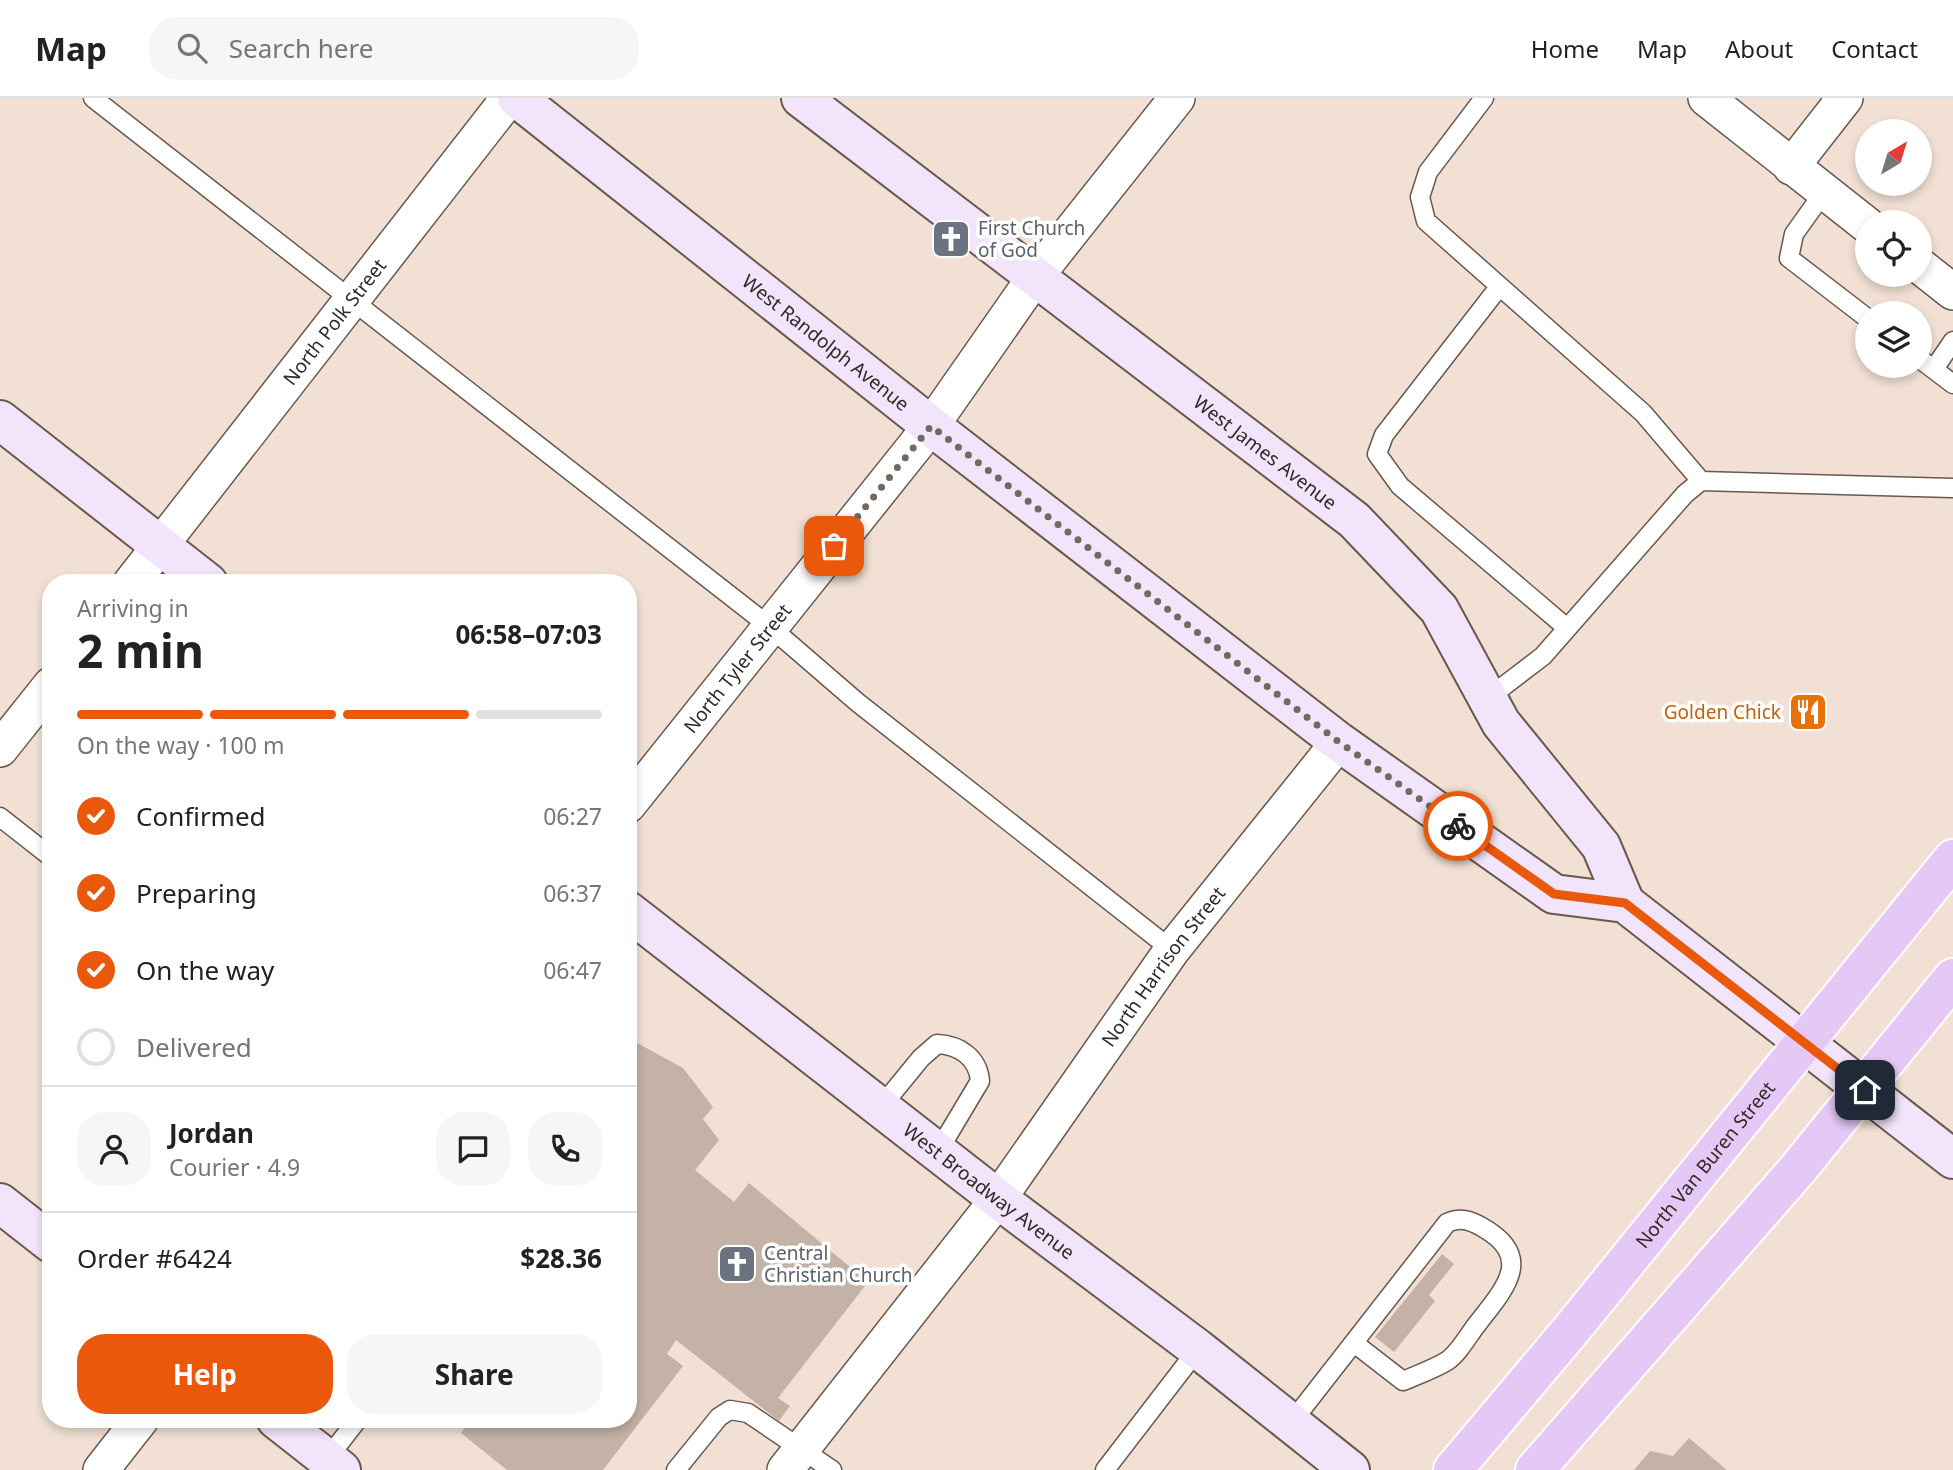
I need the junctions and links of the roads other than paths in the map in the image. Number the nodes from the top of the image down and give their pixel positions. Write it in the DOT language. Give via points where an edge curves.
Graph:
graph roads {
  1 [pos="93,98"];
  2 [pos="509,98"];
  3 [pos="517,98"];
  4 [pos="801,98"];
  5 [pos="1177,98"];
  6 [pos="1484,98"];
  7 [pos="1706,98"];
  8 [pos="1845,98"];
  9 [pos="1791,167"];
  10 [pos="1824,192"];
  11 [pos="1855,216"];
  12 [pos="1932,275"];
  13 [pos="1035,277"];
  14 [pos="1499,288"];
  15 [pos="1953,292"];
  16 [pos="351,300"];
  17 [pos="1855,309"];
  18 [pos="1953,341"];
  19 [pos="1932,360"];
  20 [pos="1932,368"];
  21 [pos="1953,384"];
  22 [pos="0,420"];
  23 [pos="931,426"];
  24 [pos="1701,481"];
  25 [pos="1953,488"];
  26 [pos="160,545"];
  27 [pos="138,574"];
  28 [pos="197,574"];
  29 [pos="769,626"];
  30 [pos="1567,628"];
  31 [pos="42,696"];
  32 [pos="1488,698"];
  33 [pos="1339,742"];
  34 [pos="0,749"];
  35 [pos="637,794"];
  36 [pos="0,817"];
  37 [pos="42,850"];
  38 [pos="1953,859"];
  39 [pos="1625,903"];
  40 [pos="637,918"];
  41 [pos="1172,950"];
  42 [pos="1953,978"];
  43 [pos="1803,1041"];
  44 [pos="1865,1090"];
  45 [pos="880,1108"];
  46 [pos="937,1153"];
  47 [pos="1953,1159"];
  48 [pos="998,1199"];
  49 [pos="0,1203"];
  50 [pos="42,1235"];
  51 [pos="1354,1343"];
  52 [pos="1198,1349"];
  53 [pos="1291,1423"];
  54 [pos="134,1428"];
  55 [pos="288,1428"];
  56 [pos="353,1428"];
  57 [pos="794,1459"];
  58 [pos="334,1464"];
  59 [pos="101,1470"];
  60 [pos="676,1470"];
  61 [pos="832,1470"];
  62 [pos="1105,1470"];
  63 [pos="1350,1470"];
  64 [pos="1453,1470"];
  65 [pos="1535,1470"];
  1 -- 16 [label="lane"];
  2 -- 16 [label="street, North Polk Street"];
  3 -- 23 [label="main road, West Randolph Avenue"];
  4 -- 13 [label="main road, West James Avenue"];
  5 -- 13 [label="street, North Tyler Street"];
  6 -- 14 [label="lane" via="1428,172 1420,197 1426,221"];
  7 -- 9 [label="street"];
  8 -- 9 [label="street"];
  9 -- 10 [label="street"];
  10 -- 11 [label="street"];
  10 -- 17 [label="lane" via="1794,234 1789,258"];
  12 -- 15 [label="street"];
  13 -- 23 [label="street, North Tyler Street"];
  13 -- 32 [label="main road, West James Avenue" via="1354,520 1439,609"];
  14 -- 24 [label="lane" via="1643,413"];
  14 -- 30 [label="lane" via="1384,435 1377,454 1400,486"];
  16 -- 26 [label="street, North Polk Street"];
  16 -- 29 [label="lane"];
  18 -- 19 [label="lane"];
  20 -- 21 [label="lane"];
  22 -- 26 [label="main road"];
  23 -- 29 [label="street, North Tyler Street"];
  23 -- 33 [label="main road, West Randolph Avenue"];
  24 -- 25 [label="lane"];
  24 -- 30 [label="lane"];
  26 -- 27 [label="street, North Polk Street"];
  26 -- 28 [label="main road"];
  29 -- 35 [label="street, North Tyler Street"];
  29 -- 41 [label="lane" via="857,702"];
  30 -- 32 [label="lane" via="1543,656"];
  31 -- 34 [label="street"];
  32 -- 39 [label="main road, West James Avenue" via="1501,723 1601,846"];
  33 -- 39 [label="main road, West Randolph Avenue" via="1554,894"];
  33 -- 41 [label="street, North Harrison Street"];
  36 -- 37 [label="lane"];
  38 -- 43 [label="main road, North Van Buren Street"];
  39 -- 43 [label="main road"];
  40 -- 45 [label="main road, West Broadway Avenue"];
  41 -- 48 [label="street, North Harrison Street"];
  42 -- 44 [label="main road"];
  43 -- 44 [label="main road"];
  43 -- 64 [label="main road, North Van Buren Street"];
  44 -- 47 [label="main road"];
  44 -- 65 [label="main road"];
  45 -- 46 [label="main road, West Broadway Avenue"];
  45 -- 46 [label="lane" via="937,1044 962,1050 975,1062 980,1081"];
  46 -- 48 [label="main road, West Broadway Avenue"];
  48 -- 52 [label="main road, West Broadway Avenue"];
  48 -- 57 [label="street, North Harrison Street"];
  49 -- 50 [label="main road"];
  51 -- 51 [label="lane" via="1403,1381 1449,1360 1508,1283 1513,1266 1508,1250 1494,1233 1474,1222 1457,1218 1447,1223"];
  51 -- 53 [label="lane"];
  52 -- 53 [label="main road, West Broadway Avenue"];
  52 -- 62 [label="lane"];
  53 -- 63 [label="main road, West Broadway Avenue"];
  54 -- 59 [label="street"];
  55 -- 58 [label="main road"];
  56 -- 58 [label="lane"];
  57 -- 60 [label="lane" via="748,1413 730,1410"];
  57 -- 61 [label="lane"];
}
